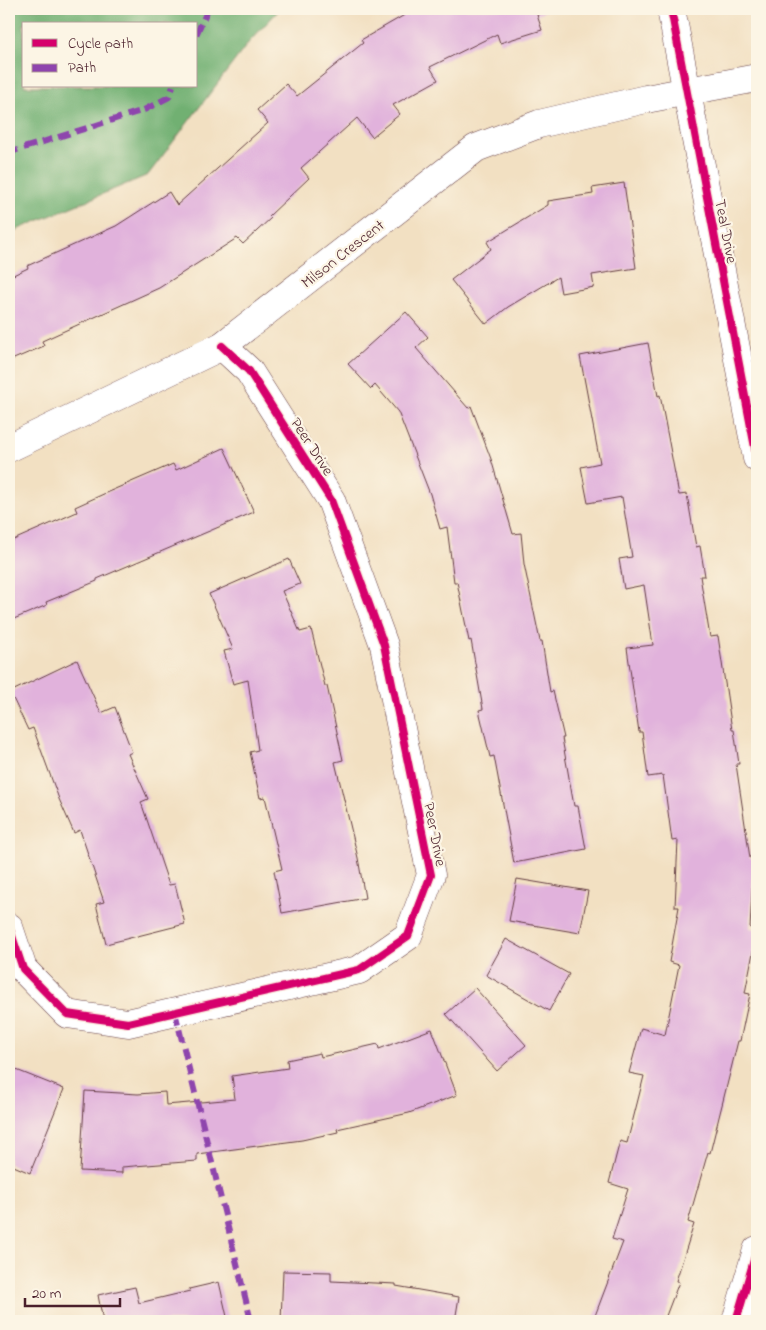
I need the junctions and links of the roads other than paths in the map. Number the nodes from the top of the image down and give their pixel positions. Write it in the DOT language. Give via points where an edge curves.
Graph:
graph roads {
  1 [pos="671,9"];
  2 [pos="757,78"];
  3 [pos="686,92"];
  4 [pos="222,346"];
  5 [pos="9,448"];
  6 [pos="757,458"];
  7 [pos="9,927"];
  8 [pos="757,1250"];
  9 [pos="736,1321"];
  1 -- 3 [label="street, Teal Drive"];
  2 -- 3 [label="street, Milson Crescent"];
  3 -- 4 [label="street, Milson Crescent" via="539,124 476,148"];
  3 -- 6 [label="street, Teal Drive"];
  4 -- 5 [label="street, Milson Crescent"];
  4 -- 7 [label="street, Peer Drive" via="249,371 331,500 384,645 431,875 408,936 359,970 128,1023 67,1014 23,969"];
  8 -- 9 [label="street"];
}
